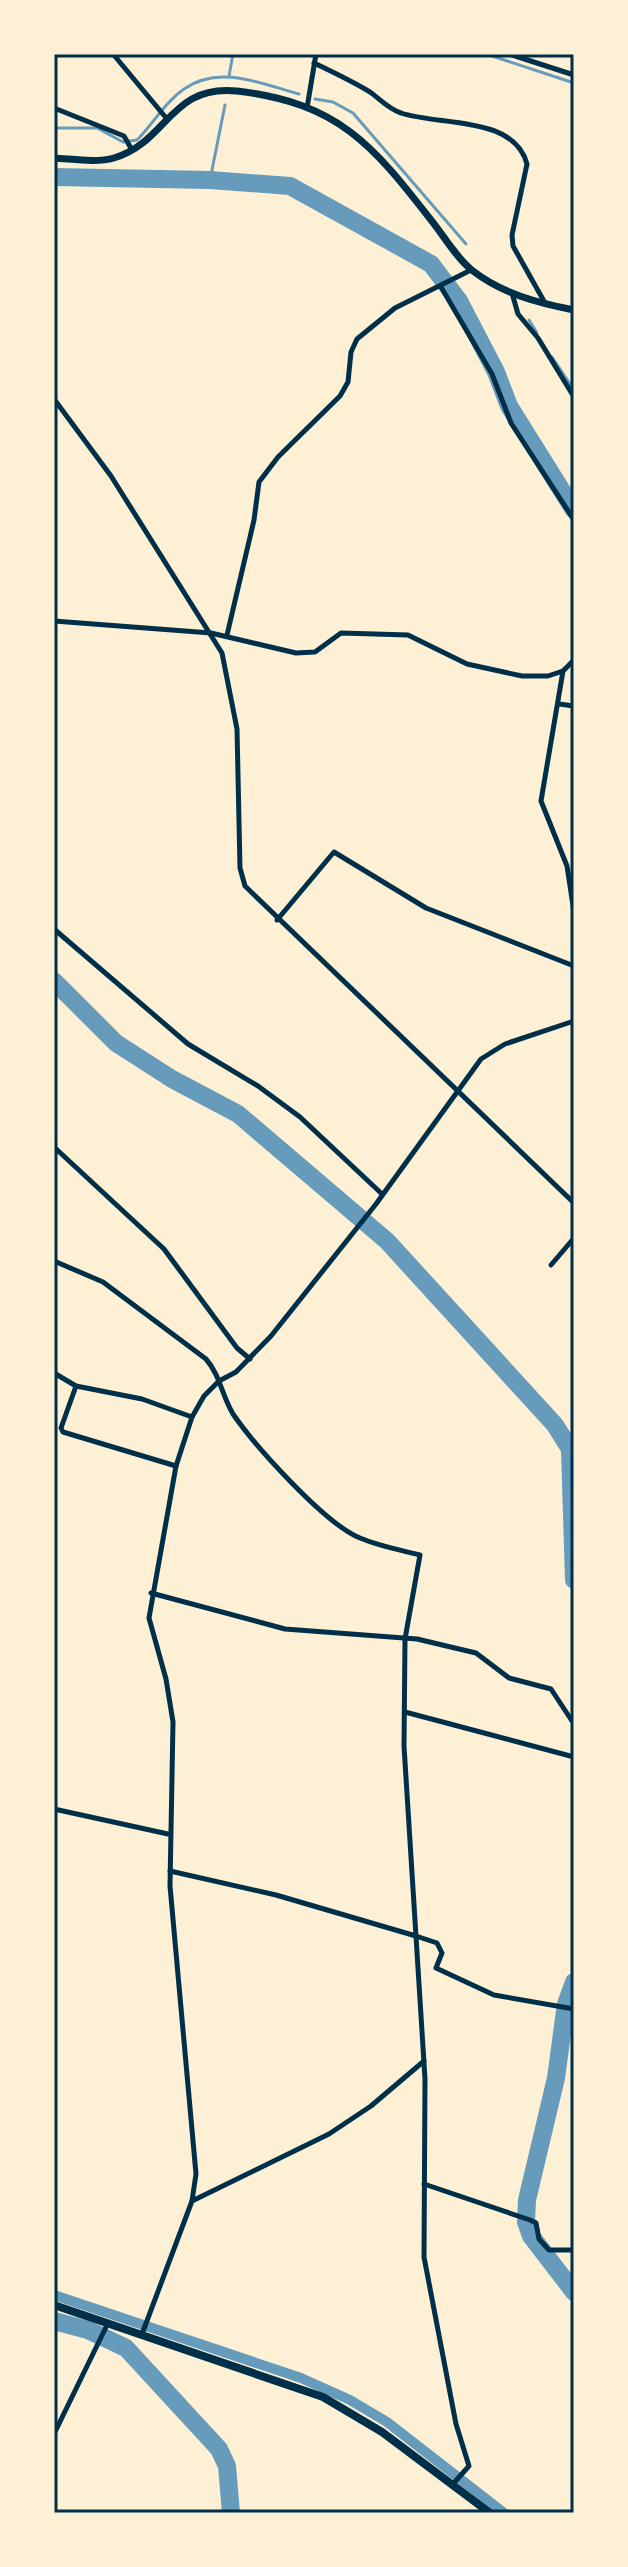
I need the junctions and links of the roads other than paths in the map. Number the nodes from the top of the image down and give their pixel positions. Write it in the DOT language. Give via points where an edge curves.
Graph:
graph roads {
  1 [pos="113,54"];
  2 [pos="316,54"];
  3 [pos="509,54"];
  4 [pos="314,63"];
  5 [pos="574,75"];
  6 [pos="54,108"];
  7 [pos="307,109"];
  8 [pos="162,114"];
  9 [pos="132,150"];
  10 [pos="54,158"];
  11 [pos="471,270"];
  12 [pos="443,286"];
  13 [pos="512,293"];
  14 [pos="546,304"];
  15 [pos="574,310"];
  16 [pos="574,397"];
  17 [pos="54,399"];
  18 [pos="574,520"];
  19 [pos="54,621"];
  20 [pos="211,633"];
  21 [pos="227,635"];
  22 [pos="574,660"];
  23 [pos="563,671"];
  24 [pos="559,704"];
  25 [pos="574,706"];
  26 [pos="574,912"];
  27 [pos="277,920"];
  28 [pos="54,929"];
  29 [pos="574,966"];
  30 [pos="574,1021"];
  31 [pos="456,1091"];
  32 [pos="54,1147"];
  33 [pos="382,1194"];
  34 [pos="574,1203"];
  35 [pos="574,1238"];
  36 [pos="54,1261"];
  37 [pos="551,1265"];
  38 [pos="250,1359"];
  39 [pos="54,1373"];
  40 [pos="219,1381"];
  41 [pos="76,1386"];
  42 [pos="192,1417"];
  43 [pos="176,1466"];
  44 [pos="151,1593"];
  45 [pos="405,1639"];
  46 [pos="405,1712"];
  47 [pos="574,1724"];
  48 [pos="574,1757"];
  49 [pos="54,1809"];
  50 [pos="168,1834"];
  51 [pos="170,1871"];
  52 [pos="416,1936"];
  53 [pos="573,2009"];
  54 [pos="424,2060"];
  55 [pos="424,2184"];
  56 [pos="192,2201"];
  57 [pos="574,2250"];
  58 [pos="54,2305"];
  59 [pos="107,2327"];
  60 [pos="143,2331"];
  61 [pos="54,2434"];
  62 [pos="457,2480"];
  63 [pos="490,2513"];
  1 -- 8 [label="street"];
  2 -- 4 [label="street"];
  3 -- 5 [label="street"];
  4 -- 7 [label="street"];
  4 -- 14 [label="street" via="401,113 511,138 527,164 513,246"];
  6 -- 9 [label="street" via="124,136"];
  7 -- 8 [label="main road" via="237,91 216,91 192,96"];
  7 -- 11 [label="main road" via="335,119 365,141"];
  8 -- 9 [label="main road"];
  9 -- 10 [label="main road" via="113,158"];
  11 -- 12 [label="street"];
  11 -- 13 [label="main road"];
  12 -- 18 [label="street" via="492,374 511,423"];
  12 -- 21 [label="street" via="395,308 357,339 340,396 259,482"];
  13 -- 14 [label="main road"];
  13 -- 16 [label="street" via="518,314"];
  14 -- 15 [label="main road"];
  17 -- 20 [label="street" via="111,476"];
  19 -- 20 [label="street"];
  20 -- 21 [label="street"];
  20 -- 27 [label="street" via="222,653 237,729 240,868 245,886"];
  21 -- 23 [label="street" via="296,653 315,652 341,633 408,635 485,669 522,676"];
  22 -- 23 [label="street"];
  23 -- 24 [label="street"];
  24 -- 25 [label="street"];
  24 -- 26 [label="street" via="541,801 567,866"];
  27 -- 29 [label="street" via="334,852 426,908"];
  27 -- 31 [label="street"];
  28 -- 33 [label="street" via="188,1044 300,1117"];
  30 -- 31 [label="street" via="490,1052"];
  31 -- 33 [label="street"];
  31 -- 34 [label="street"];
  32 -- 38 [label="street" via="164,1249"];
  33 -- 38 [label="street"];
  35 -- 37 [label="street"];
  36 -- 40 [label="street" via="103,1282 206,1359"];
  38 -- 40 [label="street"];
  39 -- 41 [label="street"];
  40 -- 42 [label="street"];
  40 -- 45 [label="street" via="231,1410 254,1441 341,1528 420,1555"];
  41 -- 42 [label="street" via="142,1399"];
  41 -- 43 [label="street" via="63,1432"];
  42 -- 43 [label="street"];
  43 -- 44 [label="street"];
  44 -- 45 [label="street" via="285,1629"];
  44 -- 50 [label="street" via="149,1618 175,1737"];
  45 -- 46 [label="street"];
  45 -- 47 [label="street" via="476,1653 509,1678 551,1689"];
  46 -- 48 [label="street"];
  46 -- 52 [label="street"];
  49 -- 50 [label="street"];
  50 -- 51 [label="street"];
  51 -- 52 [label="street"];
  51 -- 56 [label="street" via="197,2156"];
  52 -- 53 [label="street" via="437,1943 442,1953 436,1968 494,1995"];
  52 -- 54 [label="street"];
  54 -- 55 [label="street"];
  54 -- 56 [label="street" via="329,2134"];
  55 -- 57 [label="street" via="536,2223 539,2239 549,2250"];
  55 -- 62 [label="street" via="424,2257 469,2466"];
  56 -- 60 [label="street"];
  58 -- 59 [label="main road"];
  59 -- 60 [label="main road"];
  59 -- 61 [label="street"];
  60 -- 62 [label="main road" via="323,2397"];
  62 -- 63 [label="main road"];
}
